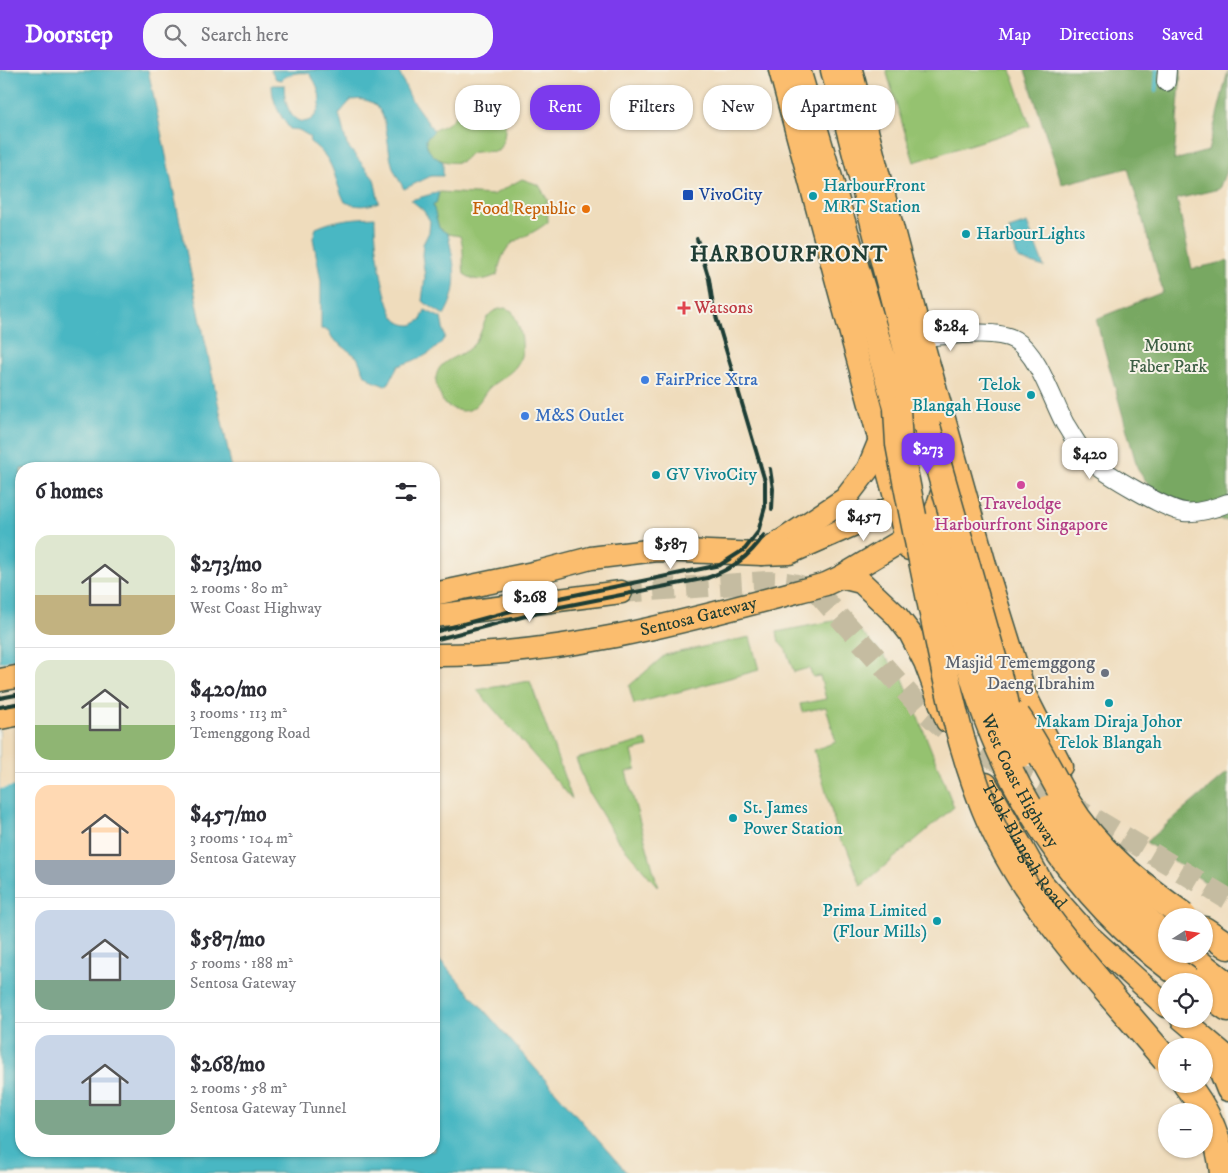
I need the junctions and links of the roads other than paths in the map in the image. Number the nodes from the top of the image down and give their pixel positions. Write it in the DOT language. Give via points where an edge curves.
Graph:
graph roads {
  1 [pos="780,70"];
  2 [pos="798,70"];
  3 [pos="834,70"];
  4 [pos="851,70"];
  5 [pos="921,337"];
  6 [pos="897,409"];
  7 [pos="880,440"];
  8 [pos="952,447"];
  9 [pos="1228,503"];
  10 [pos="896,506"];
  11 [pos="936,511"];
  12 [pos="906,538"];
  13 [pos="762,554"];
  14 [pos="985,565"];
  15 [pos="841,578"];
  16 [pos="621,592"];
  17 [pos="440,593"];
  18 [pos="440,615"];
  19 [pos="440,655"];
  20 [pos="15,677"];
  21 [pos="0,680"];
  22 [pos="1004,696"];
  23 [pos="15,715"];
  24 [pos="0,718"];
  25 [pos="997,805"];
  26 [pos="1172,908"];
  27 [pos="1183,908"];
  28 [pos="1213,929"];
  29 [pos="1158,930"];
  30 [pos="1213,936"];
  31 [pos="1228,940"];
  32 [pos="1228,946"];
  33 [pos="1199,963"];
  34 [pos="1179,973"];
  35 [pos="1228,986"];
  36 [pos="1213,998"];
  37 [pos="1158,999"];
  38 [pos="1228,1008"];
  39 [pos="1193,1028"];
  40 [pos="1204,1038"];
  41 [pos="1213,1045"];
  42 [pos="1158,1050"];
  43 [pos="1213,1052"];
  44 [pos="1228,1058"];
  45 [pos="1228,1090"];
  46 [pos="1193,1093"];
  47 [pos="1223,1173"];
  1 -- 7 [label="main road, Telok Blangah Road"];
  2 -- 6 [label="highway, West Coast Highway"];
  3 -- 22 [label="highway, West Coast Highway, bridge" via="930,435"];
  4 -- 5 [label="main road"];
  5 -- 8 [label="main road"];
  5 -- 9 [label="street" via="986,334 1016,340 1048,382 1064,422 1092,462 1157,502 1184,512 1212,509"];
  6 -- 34 [label="highway, West Coast Highway, bridge" via="983,706 1018,784 1048,836 1087,890 1137,941"];
  6 -- 42 [label="highway, bridge" via="898,444 944,666 966,752 986,810 1015,867 1052,924"];
  7 -- 10 [label="main road, Telok Blangah Road"];
  7 -- 13 [label="main road" via="868,469 846,499"];
  8 -- 11 [label="main road, Sentosa Gateway" via="949,472"];
  8 -- 14 [label="main road"];
  10 -- 11 [label="main road" via="918,501"];
  10 -- 12 [label="main road, Telok Blangah Road"];
  10 -- 13 [label="main road" via="789,553"];
  11 -- 12 [label="main road, Sentosa Gateway" via="928,525"];
  11 -- 14 [label="main road"];
  12 -- 15 [label="main road, Sentosa Gateway"];
  12 -- 25 [label="main road, Telok Blangah Road" via="969,744"];
  13 -- 17 [label="main road" via="656,550 601,556"];
  14 -- 27 [label="main road" via="1026,697 1086,810 1126,862"];
  15 -- 19 [label="main road, Sentosa Gateway" via="696,618 612,637 474,656"];
  15 -- 25 [label="main road" via="861,582 896,615 910,634 925,662 969,777 982,794"];
  16 -- 18 [label="main road"];
  20 -- 21 [label="main road"];
  22 -- 26 [label="highway, bridge" via="1035,742 1068,803 1103,849 1149,892"];
  22 -- 29 [label="highway, West Coast Highway, bridge" via="1019,752 1053,812 1111,886"];
  23 -- 24 [label="main road"];
  25 -- 37 [label="main road, Telok Blangah Road" via="1042,883 1110,956"];
  28 -- 31 [label="main road"];
  30 -- 32 [label="highway"];
  33 -- 35 [label="highway"];
  36 -- 38 [label="highway"];
  39 -- 40 [label="main road"];
  41 -- 44 [label="main road"];
  43 -- 45 [label="main road"];
  46 -- 47 [label="highway" via="1208,1118"];
}
